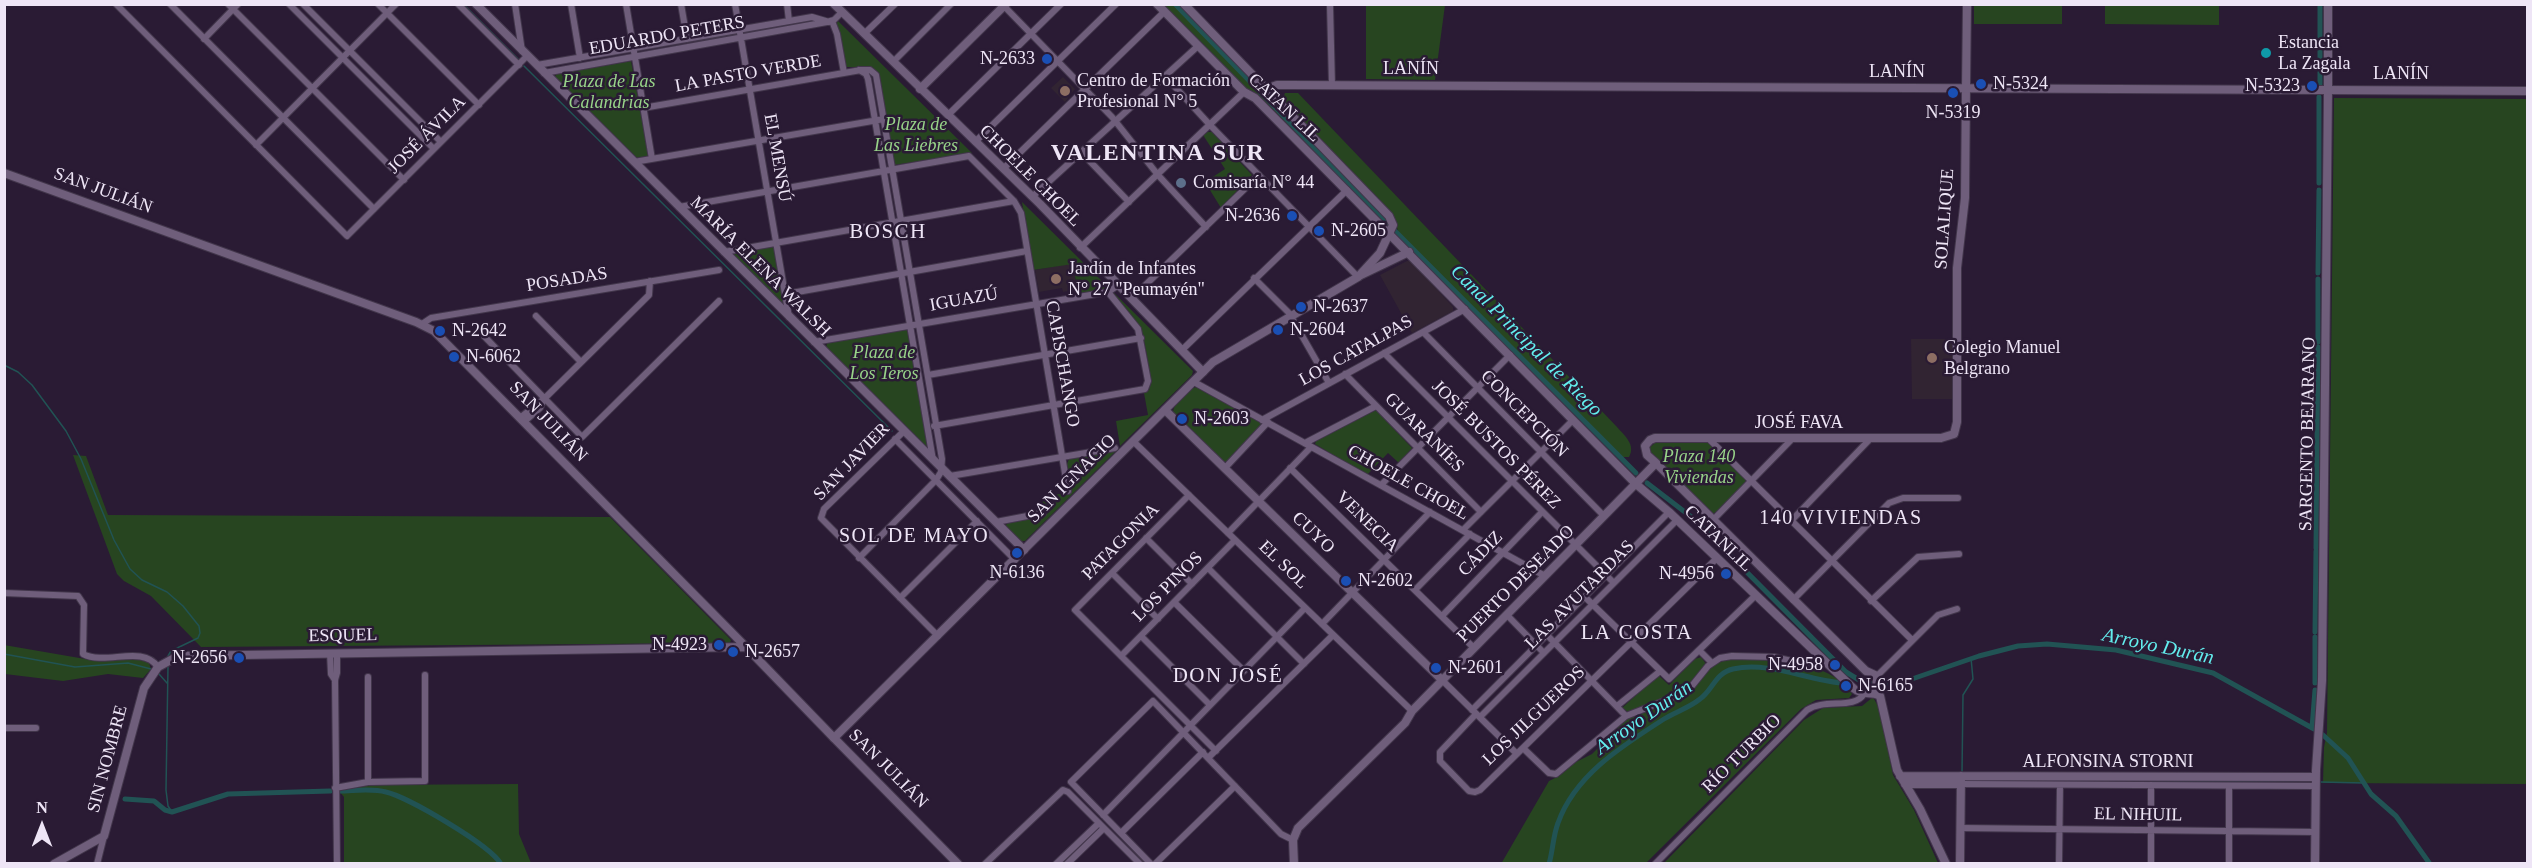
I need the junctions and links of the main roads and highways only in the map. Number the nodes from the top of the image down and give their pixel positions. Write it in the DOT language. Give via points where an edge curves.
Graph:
graph roads {
  1 [pos="1184,4"];
  2 [pos="1967,4"];
  3 [pos="2328,4"];
  4 [pos="1966,88"];
  5 [pos="1266,89"];
  6 [pos="2328,90"];
  7 [pos="2528,91"];
  8 [pos="746,647"];
  9 [pos="158,668"];
  10 [pos="834,738"];
  11 [pos="54,864"];
  1 -- 5 [label="main road"];
  2 -- 4 [label="main road, SOLALIQUE"];
  3 -- 6 [label="main road, SARGENTO BEJARANO"];
  4 -- 5 [label="main road, LANÍN"];
  4 -- 6 [label="main road, LANÍN"];
  5 -- 10 [label="main road, SAN IGNACIO" via="1389,216 1393,225 1375,260 1358,277 1226,352 1203,372"];
  6 -- 7 [label="main road, LANÍN"];
  8 -- 9 [label="main road, ESQUEL" via="186,655"];
  8 -- 10 [label="main road, SAN JULIÁN"];
  9 -- 11 [label="main road, SIN NOMBRE" via="141,696 104,836"];
}
